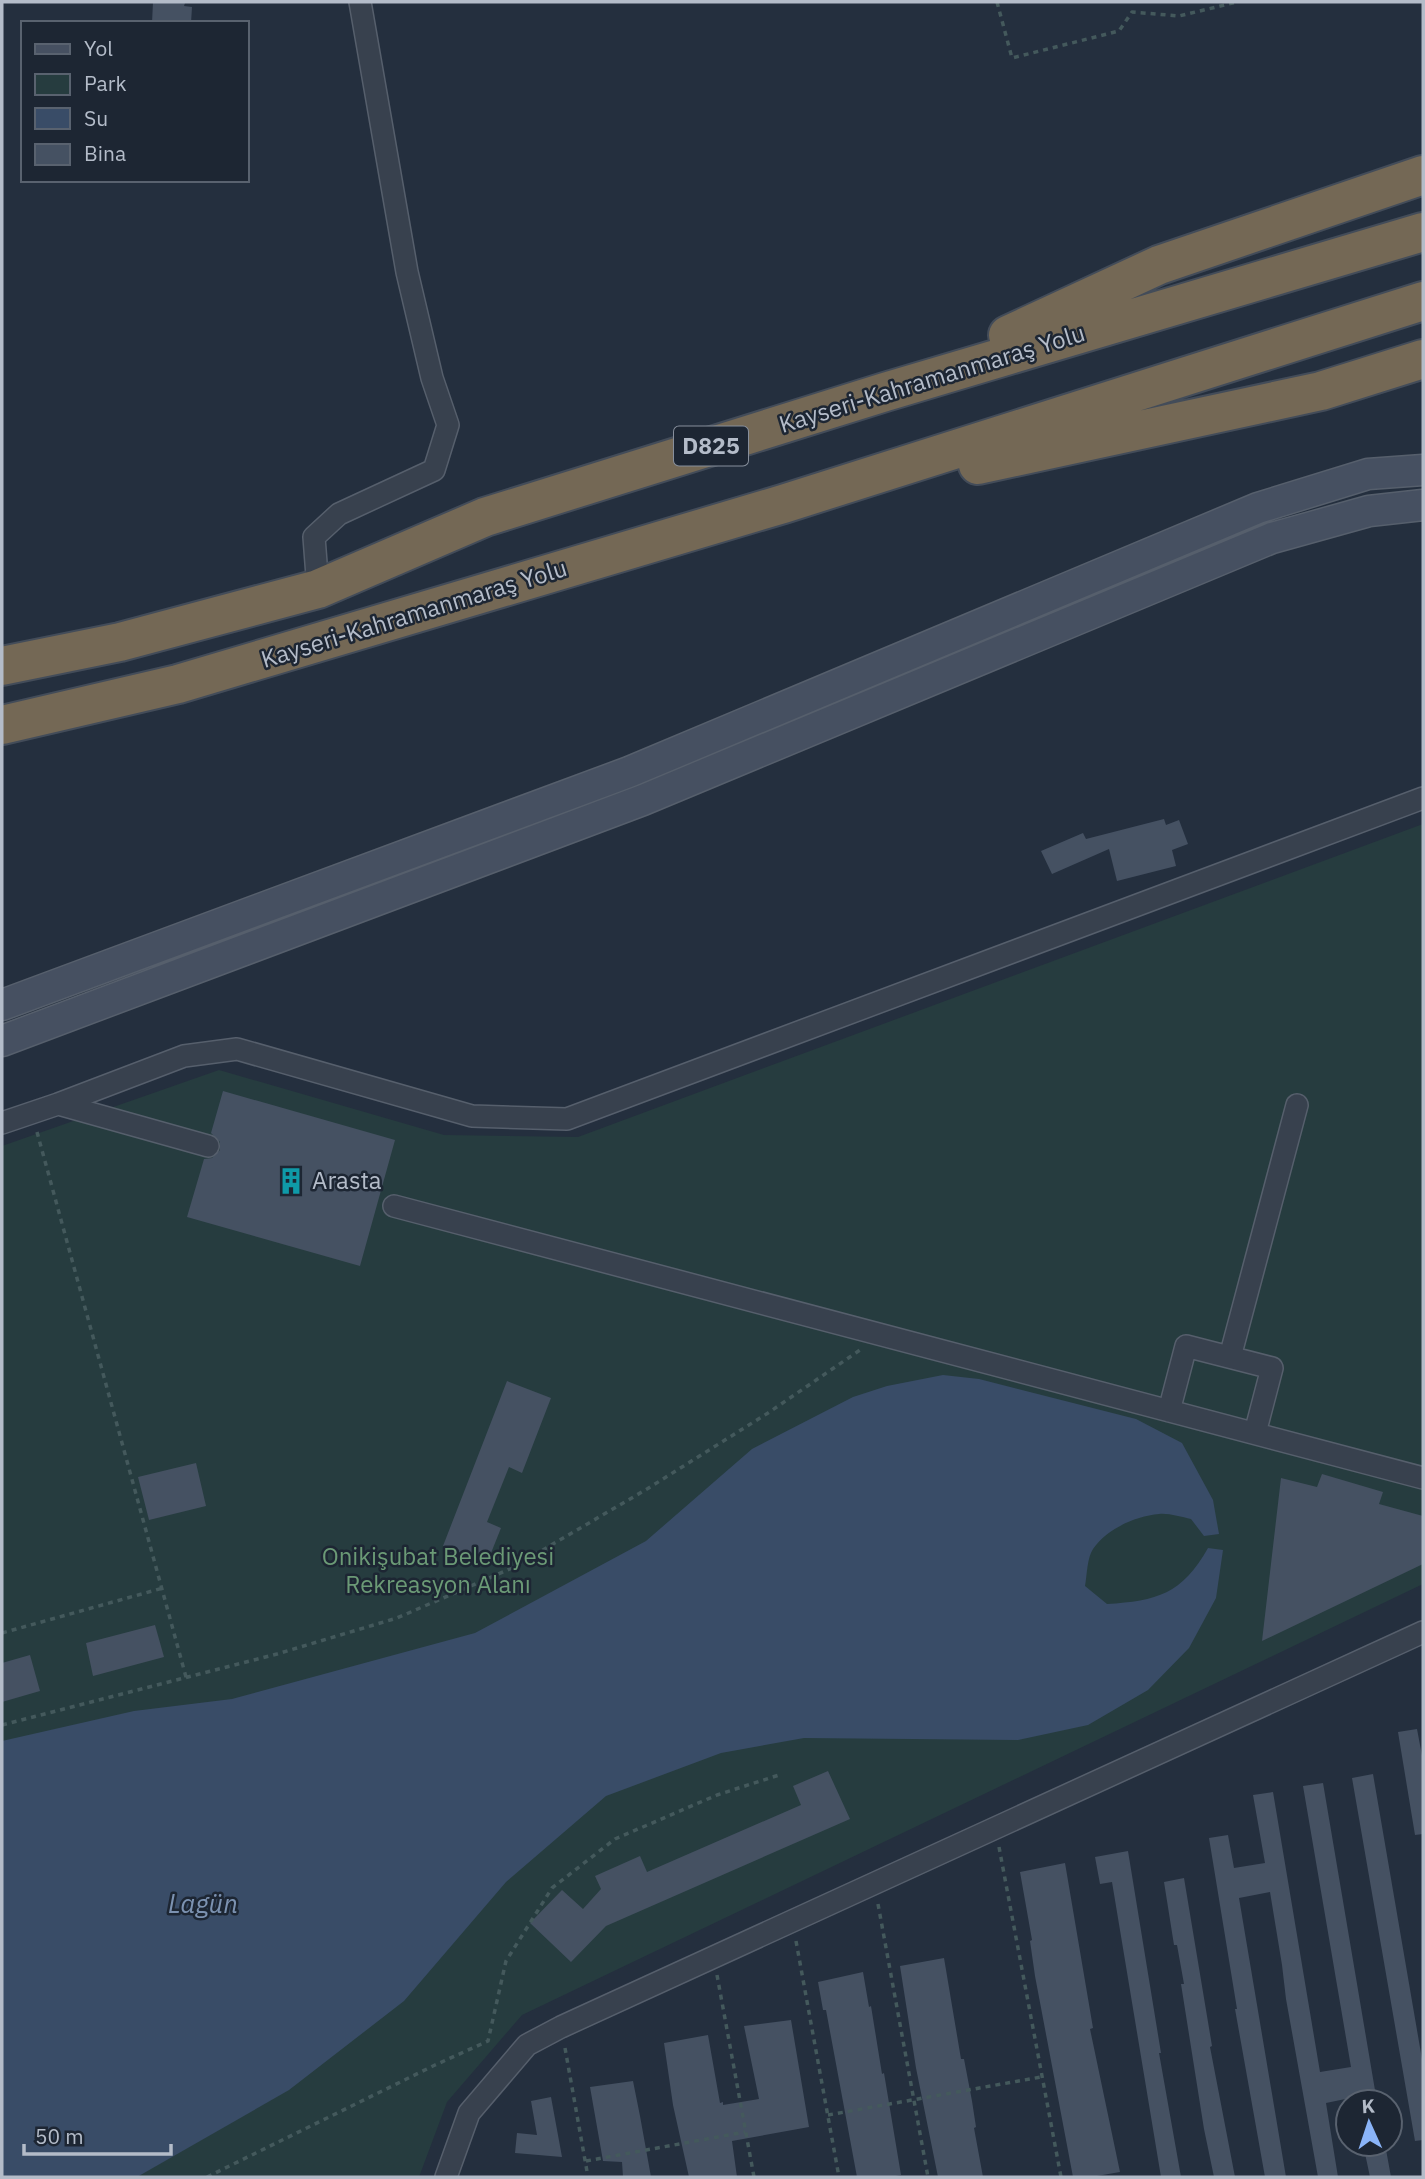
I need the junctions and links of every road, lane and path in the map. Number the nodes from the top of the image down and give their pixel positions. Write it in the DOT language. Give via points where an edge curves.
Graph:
graph roads {
  1 [pos="360,2"];
  2 [pos="997,2"];
  3 [pos="1237,2"];
  4 [pos="1423,175"];
  5 [pos="1423,232"];
  6 [pos="1423,301"];
  7 [pos="1423,359"];
  8 [pos="885,392"];
  9 [pos="1423,470"];
  10 [pos="783,504"];
  11 [pos="1423,505"];
  12 [pos="318,589"];
  13 [pos="2,666"];
  14 [pos="2,725"];
  15 [pos="1423,798"];
  16 [pos="2,1005"];
  17 [pos="2,1041"];
  18 [pos="58,1104"];
  19 [pos="1297,1105"];
  20 [pos="32,1113"];
  21 [pos="2,1123"];
  22 [pos="208,1146"];
  23 [pos="394,1206"];
  24 [pos="882,1335"];
  25 [pos="1230,1357"];
  26 [pos="1169,1410"];
  27 [pos="1255,1433"];
  28 [pos="1423,1478"];
  29 [pos="163,1588"];
  30 [pos="1423,1632"];
  31 [pos="2,1633"];
  32 [pos="186,1677"];
  33 [pos="2,1725"];
  34 [pos="779,1775"];
  35 [pos="996,1828"];
  36 [pos="875,1885"];
  37 [pos="793,1922"];
  38 [pos="714,1959"];
  39 [pos="561,2028"];
  40 [pos="1041,2077"];
  41 [pos="914,2100"];
  42 [pos="828,2115"];
  43 [pos="746,2132"];
  44 [pos="586,2161"];
  45 [pos="207,2177"];
  46 [pos="446,2177"];
  47 [pos="589,2177"];
  48 [pos="754,2177"];
  49 [pos="839,2177"];
  50 [pos="928,2177"];
  51 [pos="1060,2177"];
  1 -- 12 [label="street" via="407,272 448,425 434,470 340,514 314,537"];
  2 -- 3 [label="path" via="1012,58 1119,31 1132,12 1179,16"];
  4 -- 8 [label="highway" via="1159,265"];
  5 -- 8 [label="highway, Kayseri-Kahramanmaraş Yolu / D825"];
  6 -- 10 [label="highway, Kayseri-Kahramanmaraş Yolu"];
  7 -- 10 [label="highway" via="1321,391"];
  8 -- 12 [label="highway, Kayseri-Kahramanmaraş Yolu / D825" via="485,517"];
  9 -- 16 [label="street" via="1368,474 1258,508 629,772"];
  10 -- 14 [label="highway, Kayseri-Kahramanmaraş Yolu" via="178,684"];
  11 -- 17 [label="street" via="1369,511 1272,538 643,800"];
  12 -- 13 [label="highway, Kayseri-Kahramanmaraş Yolu / D825" via="120,642"];
  15 -- 18 [label="street" via="567,1119 472,1116 237,1049 184,1056"];
  18 -- 20 [label="street"];
  18 -- 22 [label="street"];
  19 -- 25 [label="street"];
  20 -- 21 [label="street"];
  20 -- 29 [label="path"];
  23 -- 24 [label="street"];
  24 -- 26 [label="street"];
  24 -- 32 [label="path" via="768,1413 512,1568 397,1618"];
  25 -- 26 [label="street" via="1186,1346"];
  25 -- 27 [label="street" via="1272,1368"];
  26 -- 27 [label="street"];
  27 -- 28 [label="street"];
  29 -- 31 [label="path"];
  29 -- 32 [label="path"];
  30 -- 35 [label="street"];
  32 -- 33 [label="path"];
  34 -- 45 [label="path" via="718,1795 615,1839 552,1888 506,1961 488,2041"];
  35 -- 36 [label="street"];
  35 -- 40 [label="path"];
  36 -- 37 [label="street"];
  36 -- 41 [label="path"];
  37 -- 38 [label="street"];
  37 -- 42 [label="path"];
  38 -- 39 [label="street"];
  38 -- 43 [label="path"];
  39 -- 44 [label="path"];
  39 -- 46 [label="street" via="527,2045 469,2113"];
  40 -- 41 [label="path"];
  40 -- 51 [label="path"];
  41 -- 42 [label="path"];
  41 -- 50 [label="path"];
  42 -- 49 [label="path"];
  43 -- 44 [label="path"];
  43 -- 48 [label="path"];
  44 -- 47 [label="path"];
}
